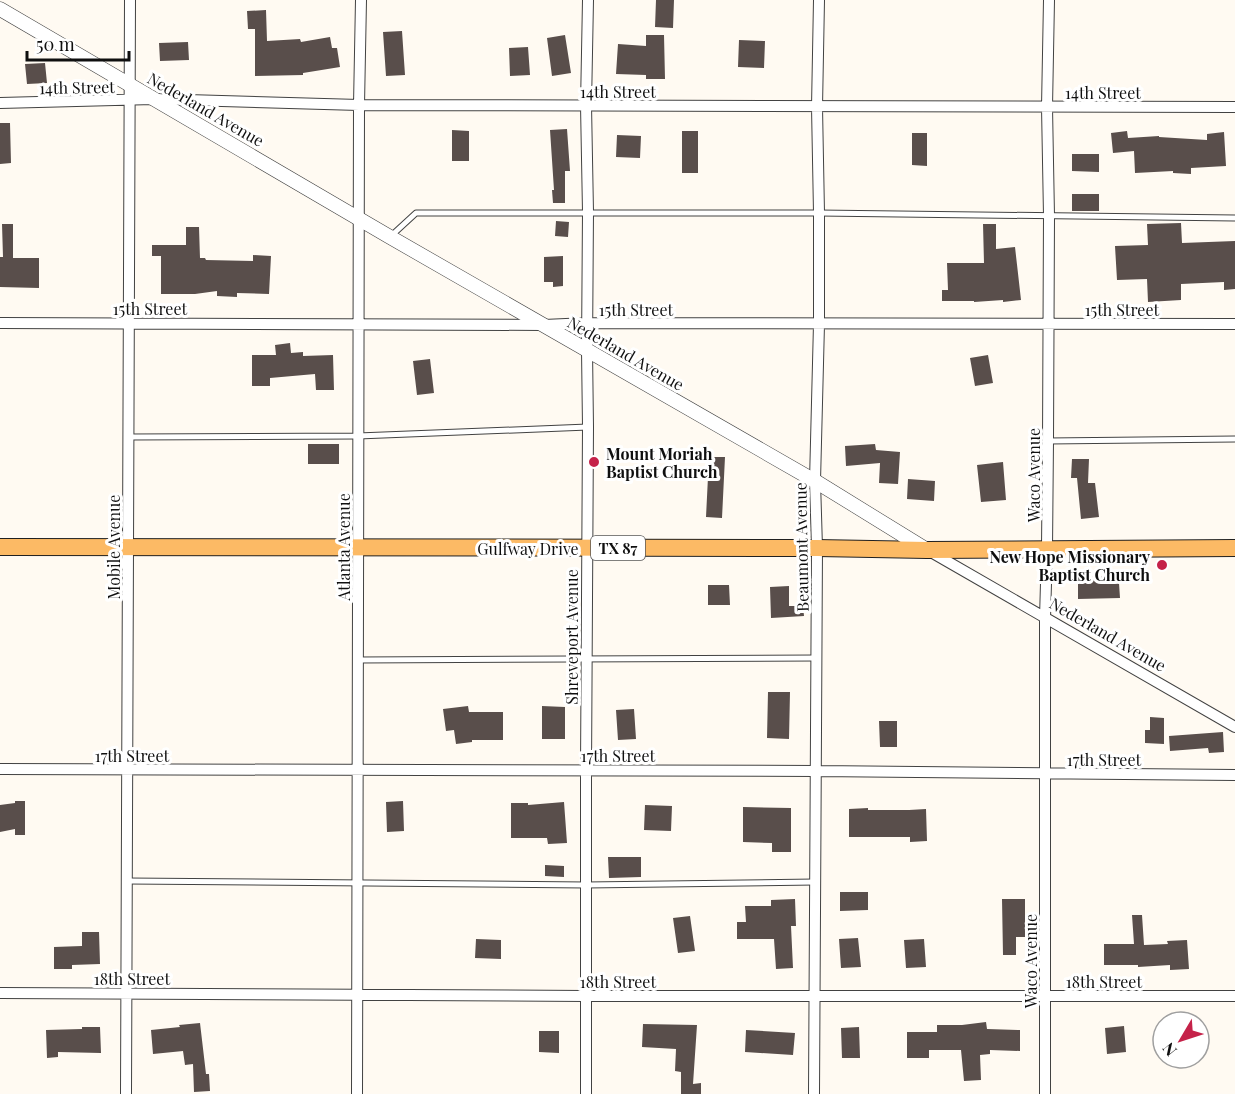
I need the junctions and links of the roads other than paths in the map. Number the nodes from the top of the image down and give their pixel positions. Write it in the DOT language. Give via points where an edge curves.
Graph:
graph roads {
  1 [pos="130,0"];
  2 [pos="361,0"];
  3 [pos="588,0"];
  4 [pos="819,0"];
  5 [pos="1049,0"];
  6 [pos="0,9"];
  7 [pos="129,83"];
  8 [pos="153,99"];
  9 [pos="129,100"];
  10 [pos="0,104"];
  11 [pos="358,105"];
  12 [pos="586,105"];
  13 [pos="817,107"];
  14 [pos="1047,107"];
  15 [pos="1235,107"];
  16 [pos="588,212"];
  17 [pos="819,213"];
  18 [pos="1049,216"];
  19 [pos="359,218"];
  20 [pos="1235,218"];
  21 [pos="390,237"];
  22 [pos="0,323"];
  23 [pos="129,323"];
  24 [pos="588,323"];
  25 [pos="358,324"];
  26 [pos="819,324"];
  27 [pos="1048,324"];
  28 [pos="1235,324"];
  29 [pos="544,325"];
  30 [pos="587,350"];
  31 [pos="588,427"];
  32 [pos="358,436"];
  33 [pos="129,437"];
  34 [pos="1235,439"];
  35 [pos="1048,441"];
  36 [pos="815,481"];
  37 [pos="0,547"];
  38 [pos="128,547"];
  39 [pos="358,548"];
  40 [pos="586,548"];
  41 [pos="817,548"];
  42 [pos="1047,548"];
  43 [pos="1235,549"];
  44 [pos="927,550"];
  45 [pos="1045,618"];
  46 [pos="817,658"];
  47 [pos="358,660"];
  48 [pos="586,660"];
  49 [pos="1235,727"];
  50 [pos="0,770"];
  51 [pos="127,770"];
  52 [pos="358,770"];
  53 [pos="586,770"];
  54 [pos="817,771"];
  55 [pos="1046,774"];
  56 [pos="1235,775"];
  57 [pos="127,881"];
  58 [pos="816,882"];
  59 [pos="357,884"];
  60 [pos="586,885"];
  61 [pos="0,993"];
  62 [pos="126,993"];
  63 [pos="357,994"];
  64 [pos="586,996"];
  65 [pos="815,996"];
  66 [pos="1045,996"];
  67 [pos="1235,996"];
  68 [pos="126,1094"];
  69 [pos="357,1094"];
  70 [pos="586,1094"];
  71 [pos="814,1094"];
  72 [pos="1045,1094"];
  1 -- 7 [label="street, Mobile Avenue"];
  2 -- 11 [label="street, Atlanta Avenue"];
  3 -- 12 [label="street, Shreveport Avenue"];
  4 -- 13 [label="street, Beaumont Avenue"];
  5 -- 14 [label="street, Waco Avenue"];
  6 -- 7 [label="street, Nederland Avenue"];
  7 -- 8 [label="street, Nederland Avenue"];
  7 -- 9 [label="street, Mobile Avenue"];
  8 -- 9 [label="street, 14th Street"];
  8 -- 11 [label="street, 14th Street"];
  8 -- 19 [label="street, Nederland Avenue"];
  9 -- 10 [label="street, 14th Street"];
  9 -- 23 [label="street, Mobile Avenue"];
  11 -- 12 [label="street, 14th Street"];
  11 -- 19 [label="street, Atlanta Avenue"];
  12 -- 13 [label="street, 14th Street"];
  12 -- 16 [label="street, Shreveport Avenue"];
  13 -- 14 [label="street, 14th Street"];
  13 -- 17 [label="street, Beaumont Avenue"];
  14 -- 15 [label="street, 14th Street"];
  14 -- 18 [label="street, Waco Avenue"];
  16 -- 17 [label="lane"];
  16 -- 21 [label="lane" via="416,213"];
  16 -- 24 [label="street, Shreveport Avenue"];
  17 -- 18 [label="lane"];
  17 -- 26 [label="street, Beaumont Avenue"];
  18 -- 20 [label="lane"];
  18 -- 27 [label="street, Waco Avenue"];
  19 -- 21 [label="street, Nederland Avenue"];
  19 -- 25 [label="street, Atlanta Avenue"];
  21 -- 29 [label="street, Nederland Avenue"];
  22 -- 23 [label="street, 15th Street"];
  23 -- 25 [label="street, 15th Street"];
  23 -- 33 [label="street, Mobile Avenue"];
  24 -- 26 [label="street, 15th Street"];
  24 -- 29 [label="street, 15th Street"];
  24 -- 30 [label="street, Shreveport Avenue"];
  25 -- 29 [label="street, 15th Street"];
  25 -- 32 [label="street, Atlanta Avenue"];
  26 -- 27 [label="street, 15th Street"];
  26 -- 36 [label="street, Beaumont Avenue"];
  27 -- 28 [label="street, 15th Street"];
  27 -- 35 [label="street, Waco Avenue"];
  29 -- 30 [label="street, Nederland Avenue"];
  30 -- 31 [label="street, Shreveport Avenue"];
  30 -- 36 [label="street, Nederland Avenue"];
  31 -- 32 [label="lane"];
  31 -- 40 [label="street, Shreveport Avenue"];
  32 -- 33 [label="lane"];
  32 -- 39 [label="street, Atlanta Avenue"];
  33 -- 38 [label="street, Mobile Avenue"];
  34 -- 35 [label="lane"];
  35 -- 42 [label="street, Waco Avenue"];
  36 -- 41 [label="street, Beaumont Avenue"];
  36 -- 44 [label="street, Nederland Avenue"];
  37 -- 38 [label="main road, Gulfway Drive / TX 87"];
  38 -- 39 [label="main road, Gulfway Drive / TX 87"];
  38 -- 51 [label="street, Mobile Avenue"];
  39 -- 40 [label="main road, Gulfway Drive / TX 87"];
  39 -- 47 [label="street, Atlanta Avenue"];
  40 -- 41 [label="main road, Gulfway Drive / TX 87"];
  40 -- 48 [label="street, Shreveport Avenue"];
  41 -- 44 [label="main road, Gulfway Drive / TX 87"];
  41 -- 46 [label="street, Beaumont Avenue"];
  42 -- 43 [label="main road, Gulfway Drive / TX 87"];
  42 -- 44 [label="main road, Gulfway Drive / TX 87"];
  42 -- 45 [label="street, Waco Avenue"];
  44 -- 45 [label="street, Nederland Avenue"];
  45 -- 49 [label="street, Nederland Avenue"];
  45 -- 55 [label="street, Waco Avenue"];
  46 -- 48 [label="lane"];
  46 -- 54 [label="street, Beaumont Avenue"];
  47 -- 48 [label="lane"];
  47 -- 52 [label="street, Atlanta Avenue"];
  48 -- 53 [label="street, Shreveport Avenue"];
  50 -- 51 [label="street, 17th Street"];
  51 -- 52 [label="street, 17th Street"];
  51 -- 57 [label="street, Mobile Avenue"];
  52 -- 53 [label="street, 17th Street"];
  52 -- 59 [label="street, Atlanta Avenue"];
  53 -- 54 [label="street, 17th Street"];
  53 -- 60 [label="street, Shreveport Avenue"];
  54 -- 55 [label="street, 17th Street"];
  54 -- 58 [label="street, Beaumont Avenue"];
  55 -- 56 [label="street, 17th Street"];
  55 -- 66 [label="street, Waco Avenue"];
  57 -- 59 [label="lane"];
  57 -- 62 [label="street, Mobile Avenue"];
  58 -- 60 [label="lane"];
  58 -- 65 [label="street, Beaumont Avenue"];
  59 -- 60 [label="lane"];
  59 -- 63 [label="street, Atlanta Avenue"];
  60 -- 64 [label="street, Shreveport Avenue"];
  61 -- 62 [label="street, 18th Street"];
  62 -- 63 [label="street, 18th Street"];
  62 -- 68 [label="street, Mobile Avenue"];
  63 -- 64 [label="street, 18th Street"];
  63 -- 69 [label="street, Atlanta Avenue"];
  64 -- 65 [label="street, 18th Street"];
  64 -- 70 [label="street, Shreveport Avenue"];
  65 -- 66 [label="street, 18th Street"];
  65 -- 71 [label="street, Beaumont Avenue"];
  66 -- 67 [label="street, 18th Street"];
  66 -- 72 [label="street, Waco Avenue"];
}
